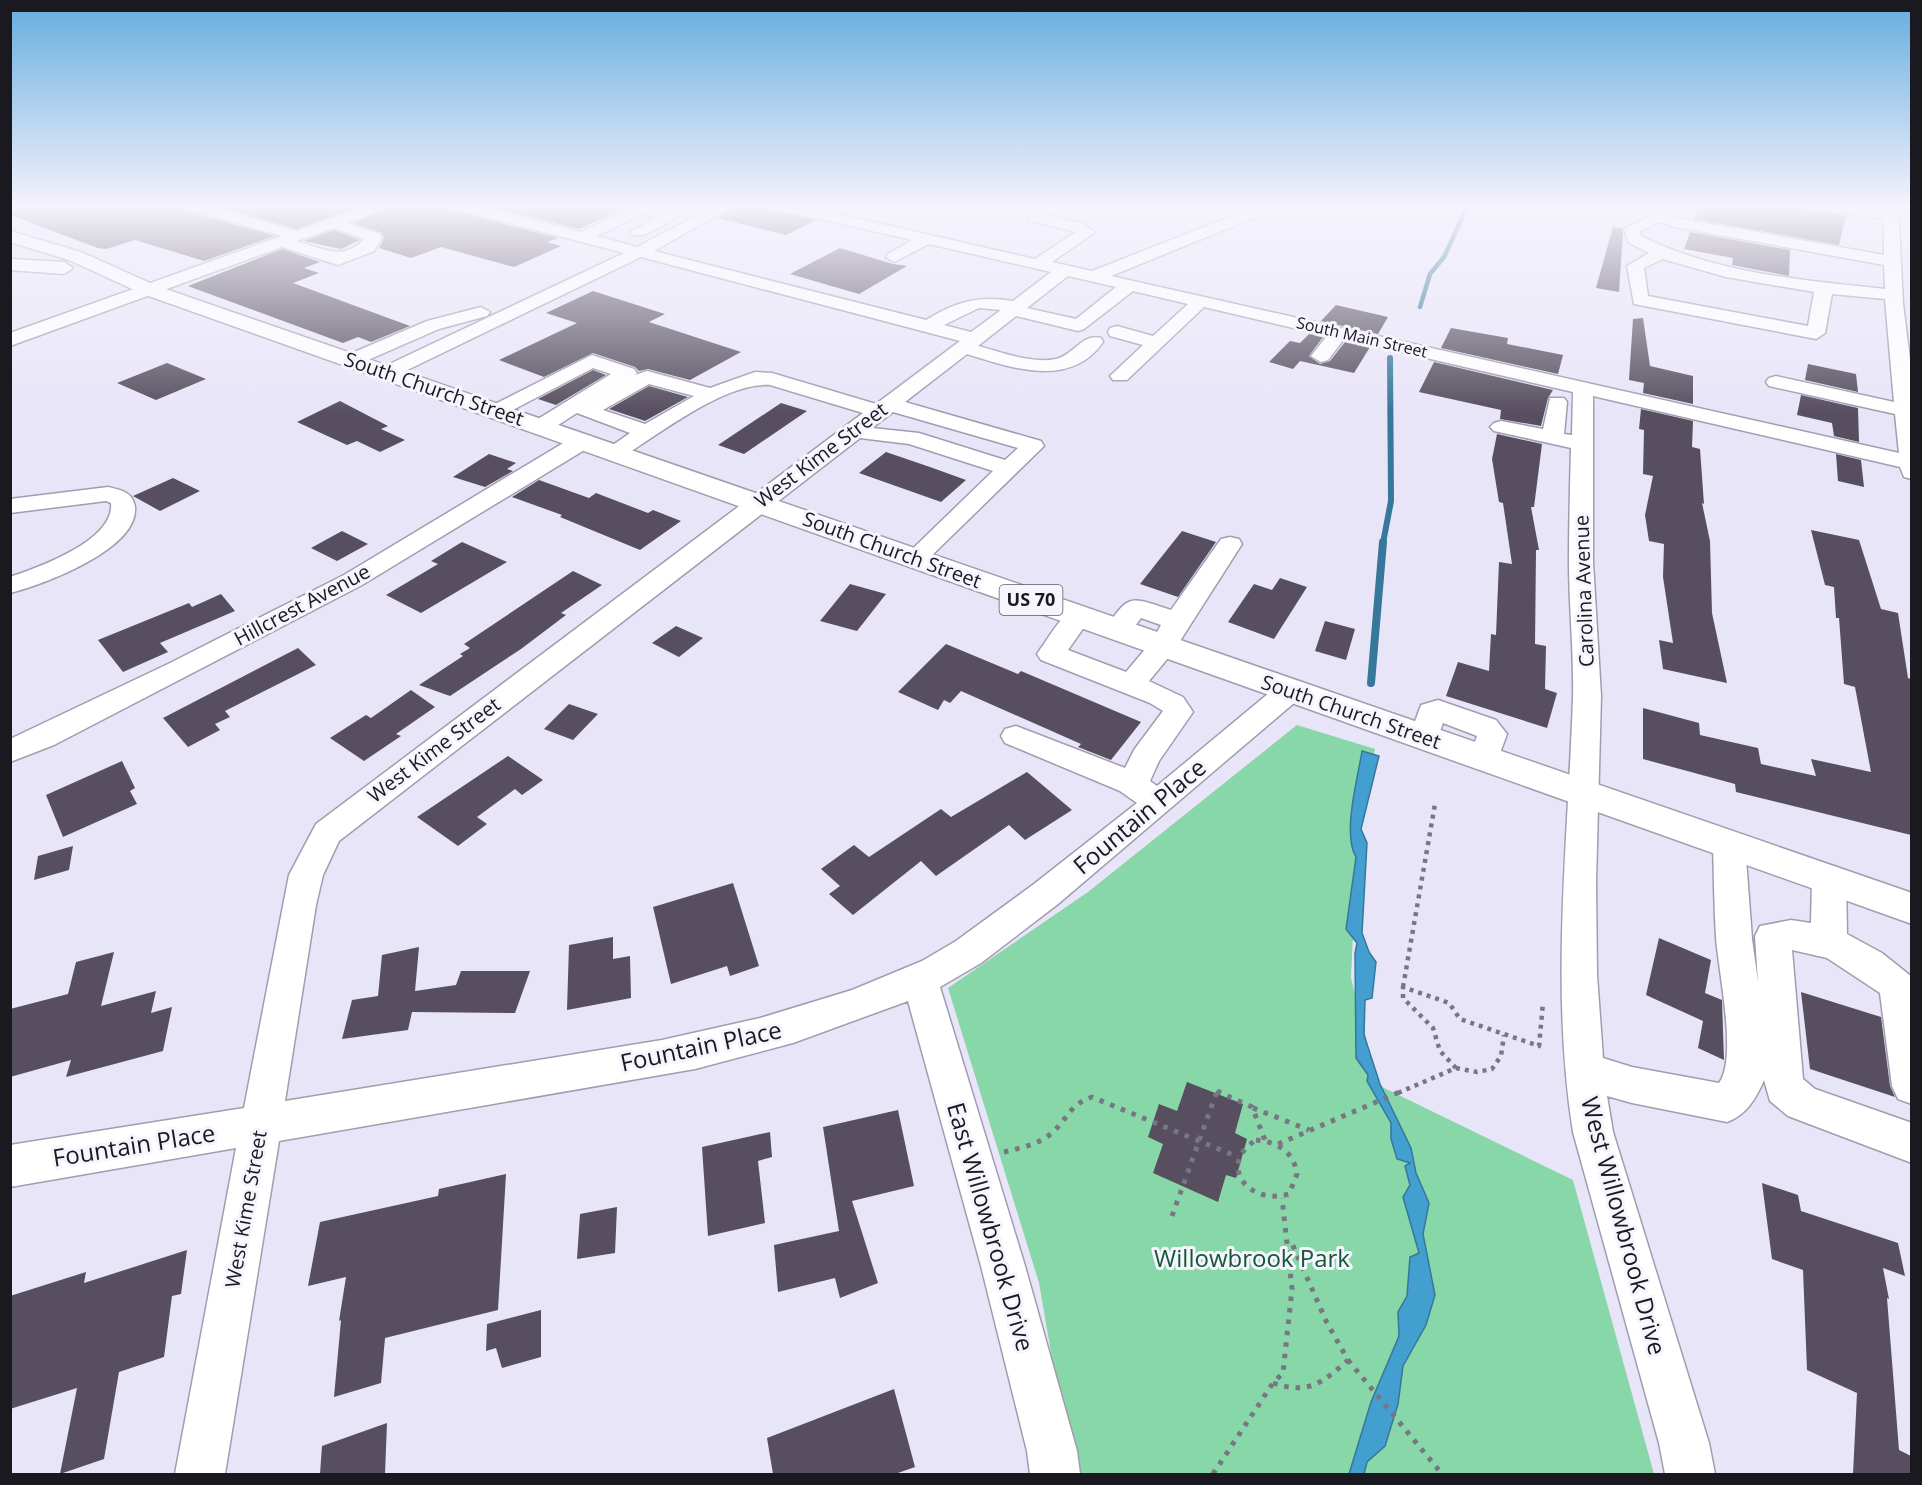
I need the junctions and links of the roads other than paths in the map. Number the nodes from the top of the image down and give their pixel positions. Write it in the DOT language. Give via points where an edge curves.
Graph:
graph roads {
  1 [pos="96,274"];
  2 [pos="115,274"];
  3 [pos="193,274"];
  4 [pos="593,274"];
  5 [pos="725,274"];
  6 [pos="1059,274"];
  7 [pos="1083,274"];
  8 [pos="1636,274"];
  9 [pos="1749,274"];
  10 [pos="1892,274"];
  11 [pos="1129,285"];
  12 [pos="1824,287"];
  13 [pos="150,290"];
  14 [pos="1893,295"];
  15 [pos="1201,301"];
  16 [pos="527,306"];
  17 [pos="1014,308"];
  18 [pos="928,327"];
  19 [pos="1118,332"];
  20 [pos="1340,332"];
  21 [pos="10,340"];
  22 [pos="1094,342"];
  23 [pos="1155,342"];
  24 [pos="967,343"];
  25 [pos="1321,356"];
  26 [pos="352,360"];
  27 [pos="388,372"];
  28 [pos="1120,376"];
  29 [pos="1776,382"];
  30 [pos="1547,391"];
  31 [pos="711,394"];
  32 [pos="1583,398"];
  33 [pos="883,408"];
  34 [pos="1904,410"];
  35 [pos="496,411"];
  36 [pos="586,411"];
  37 [pos="1501,427"];
  38 [pos="546,428"];
  39 [pos="854,430"];
  40 [pos="646,432"];
  41 [pos="1553,438"];
  42 [pos="583,441"];
  43 [pos="1582,444"];
  44 [pos="614,452"];
  45 [pos="1911,466"];
  46 [pos="1009,469"];
  47 [pos="759,502"];
  48 [pos="10,506"];
  49 [pos="1230,544"];
  50 [pos="914,559"];
  51 [pos="10,585"];
  52 [pos="1079,616"];
  53 [pos="1177,621"];
  54 [pos="1118,630"];
  55 [pos="1162,646"];
  56 [pos="1131,685"];
  57 [pos="1290,690"];
  58 [pos="1016,736"];
  59 [pos="1425,738"];
  60 [pos="13,741"];
  61 [pos="1484,759"];
  62 [pos="1145,793"];
  63 [pos="1583,793"];
  64 [pos="1729,845"];
  65 [pos="1829,880"];
  66 [pos="1911,909"];
  67 [pos="1829,940"];
  68 [pos="920,980"];
  69 [pos="1585,1071"];
  70 [pos="1911,1086"];
  71 [pos="260,1126"];
  72 [pos="1911,1143"];
  73 [pos="10,1166"];
  74 [pos="200,1474"];
  75 [pos="1055,1474"];
  76 [pos="1690,1474"];
  1 -- 13 [label="main road, US 70"];
  2 -- 13 [label="main road, South Church Street / US 70"];
  3 -- 13 [label="street"];
  4 -- 16 [label="street"];
  5 -- 18 [label="street"];
  6 -- 17 [label="street, West Kime Street"];
  7 -- 11 [label="street, South Main Street"];
  8 -- 12 [label="street" via="1640,300 1816,333"];
  9 -- 12 [label="street"];
  10 -- 14 [label="street"];
  11 -- 15 [label="street, South Main Street"];
  11 -- 17 [label="street" via="1078,325"];
  12 -- 14 [label="street"];
  13 -- 21 [label="street"];
  13 -- 26 [label="main road, South Church Street / US 70"];
  14 -- 34 [label="street"];
  15 -- 20 [label="street, South Main Street"];
  15 -- 23 [label="street"];
  16 -- 26 [label="street" via="484,311 433,325"];
  16 -- 27 [label="street"];
  17 -- 18 [label="street" via="977,301"];
  17 -- 24 [label="street, West Kime Street"];
  18 -- 24 [label="street"];
  19 -- 23 [label="street"];
  20 -- 25 [label="street"];
  20 -- 30 [label="street, South Main Street" via="1511,371 1508,383"];
  22 -- 24 [label="street" via="1070,361 1048,365 1020,362"];
  23 -- 28 [label="street"];
  24 -- 33 [label="street, West Kime Street"];
  26 -- 27 [label="main road, South Church Street / US 70"];
  27 -- 35 [label="main road, South Church Street / US 70"];
  29 -- 34 [label="street"];
  30 -- 32 [label="street"];
  30 -- 41 [label="street"];
  31 -- 33 [label="street" via="755,378 772,379"];
  31 -- 36 [label="street" via="647,377"];
  31 -- 40 [label="street"];
  32 -- 43 [label="street, Carolina Avenue"];
  32 -- 45 [label="street"];
  33 -- 39 [label="street, West Kime Street"];
  33 -- 46 [label="street" via="1033,446"];
  34 -- 45 [label="street"];
  35 -- 38 [label="main road, South Church Street / US 70"];
  35 -- 38 [label="street" via="592,361 627,373"];
  36 -- 38 [label="street"];
  36 -- 40 [label="street"];
  37 -- 41 [label="street"];
  38 -- 42 [label="main road, South Church Street / US 70"];
  39 -- 46 [label="street" via="911,438"];
  39 -- 47 [label="street, West Kime Street"];
  40 -- 44 [label="street"];
  41 -- 43 [label="street"];
  42 -- 44 [label="main road, South Church Street / US 70"];
  42 -- 60 [label="street, Hillcrest Avenue" via="353,580 178,671"];
  43 -- 63 [label="street, Carolina Avenue" via="1581,562 1587,696"];
  44 -- 47 [label="main road, South Church Street / US 70"];
  46 -- 50 [label="street"];
  47 -- 50 [label="main road, South Church Street / US 70"];
  47 -- 71 [label="street, West Kime Street" via="327,833 306,875 299,905"];
  48 -- 51 [label="street" via="108,494 122,499 124,514 101,542"];
  49 -- 53 [label="street"];
  50 -- 52 [label="main road, South Church Street / US 70"];
  52 -- 54 [label="main road, South Church Street / US 70"];
  52 -- 56 [label="street" via="1051,654"];
  53 -- 54 [label="street" via="1135,607"];
  53 -- 55 [label="street"];
  54 -- 55 [label="main road, South Church Street / US 70"];
  55 -- 56 [label="street"];
  55 -- 57 [label="main road, South Church Street / US 70"];
  56 -- 62 [label="street" via="1173,704 1178,712 1145,758 1136,779"];
  57 -- 59 [label="main road, South Church Street / US 70"];
  57 -- 62 [label="street, Fountain Place"];
  58 -- 62 [label="street"];
  59 -- 61 [label="street" via="1431,712 1486,727 1492,734"];
  61 -- 63 [label="main road"];
  62 -- 68 [label="street, Fountain Place" via="1101,851 1021,913"];
  63 -- 64 [label="main road"];
  63 -- 69 [label="street, West Willowbrook Drive" via="1579,963"];
  64 -- 65 [label="main road"];
  64 -- 69 [label="street" via="1734,939 1746,1031 1744,1082 1727,1103 1632,1085"];
  65 -- 66 [label="main road"];
  65 -- 67 [label="street"];
  67 -- 70 [label="street" via="1865,960 1897,985"];
  67 -- 72 [label="street" via="1788,934 1773,936 1784,1088 1802,1103"];
  68 -- 71 [label="street, Fountain Place" via="848,1009 714,1048"];
  68 -- 75 [label="street, East Willowbrook Drive" via="1003,1266"];
  69 -- 76 [label="street, West Willowbrook Drive" via="1593,1132"];
  71 -- 73 [label="street, Fountain Place"];
  71 -- 74 [label="street, West Kime Street"];
}
